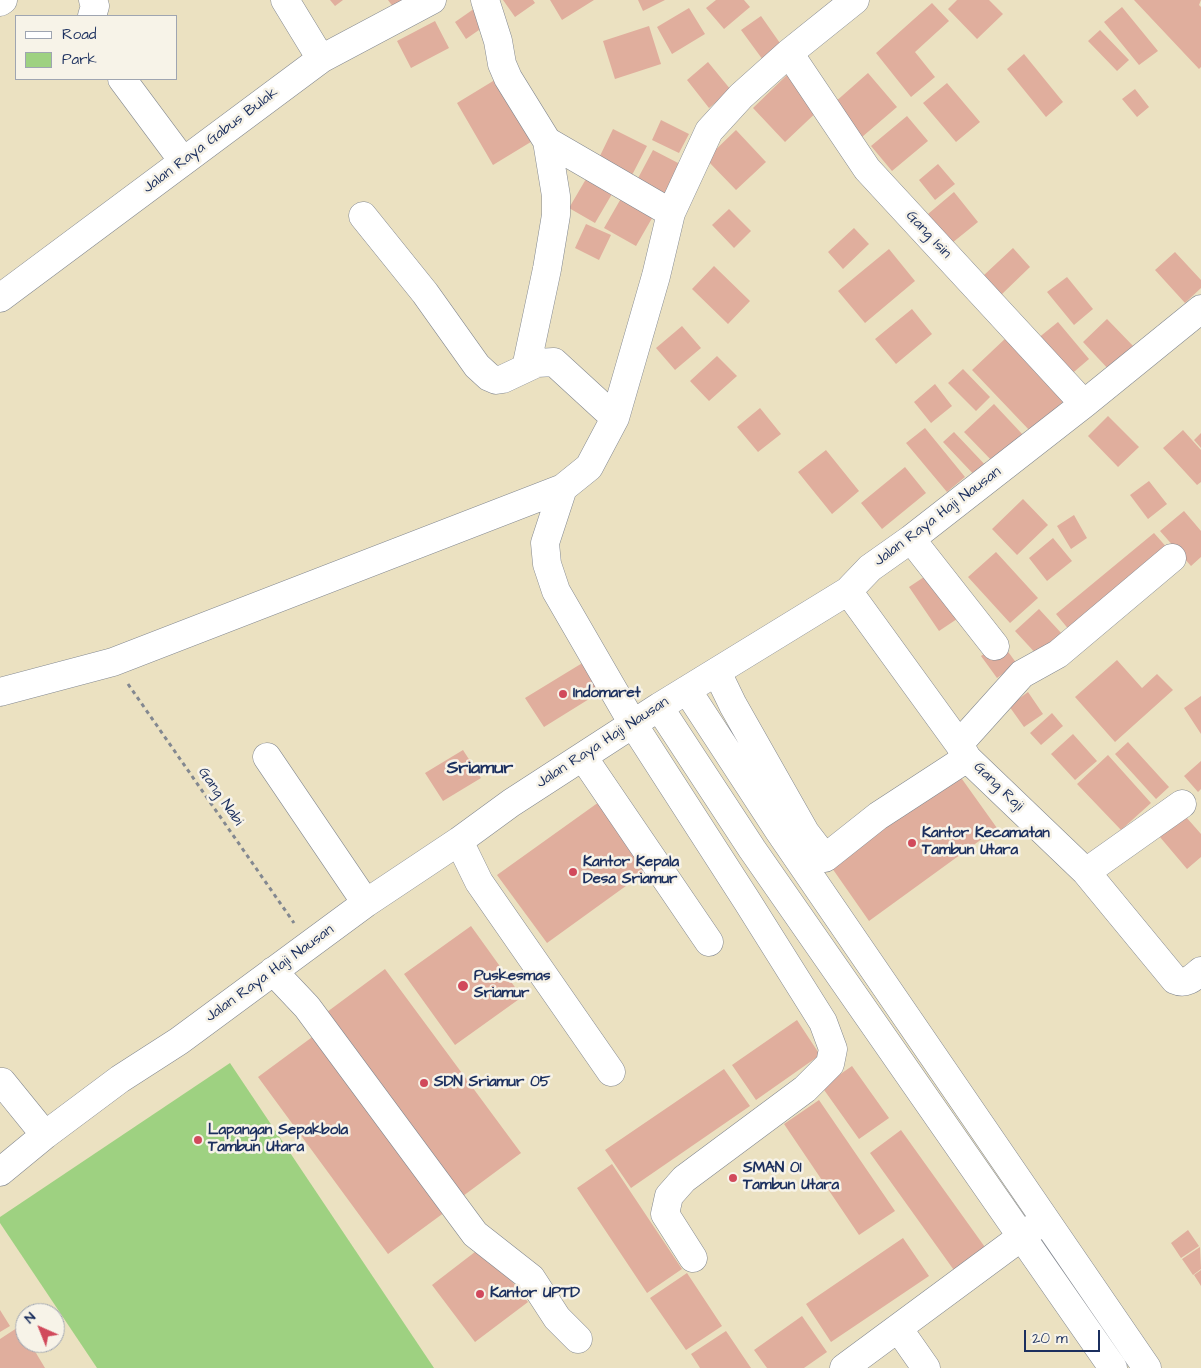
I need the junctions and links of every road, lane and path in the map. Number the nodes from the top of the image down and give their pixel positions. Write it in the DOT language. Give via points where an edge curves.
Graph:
graph roads {
  1 [pos="93,0"];
  2 [pos="285,0"];
  3 [pos="432,0"];
  4 [pos="485,0"];
  5 [pos="855,0"];
  6 [pos="92,15"];
  7 [pos="789,53"];
  8 [pos="321,59"];
  9 [pos="123,80"];
  10 [pos="547,142"];
  11 [pos="183,161"];
  12 [pos="671,213"];
  13 [pos="363,216"];
  14 [pos="0,298"];
  15 [pos="1201,309"];
  16 [pos="526,368"];
  17 [pos="1084,404"];
  18 [pos="615,418"];
  19 [pos="563,488"];
  20 [pos="911,539"];
  21 [pos="1172,558"];
  22 [pos="848,591"];
  23 [pos="995,646"];
  24 [pos="113,662"];
  25 [pos="717,672"];
  26 [pos="687,690"];
  27 [pos="0,692"];
  28 [pos="660,707"];
  29 [pos="633,724"];
  30 [pos="963,751"];
  31 [pos="267,757"];
  32 [pos="583,757"];
  33 [pos="1182,804"];
  34 [pos="778,831"];
  35 [pos="459,841"];
  36 [pos="752,849"];
  37 [pos="1086,872"];
  38 [pos="366,904"];
  39 [pos="709,942"];
  40 [pos="309,944"];
  41 [pos="273,971"];
  42 [pos="1195,976"];
  43 [pos="611,1072"];
  44 [pos="2,1082"];
  45 [pos="45,1135"];
  46 [pos="0,1172"];
  47 [pos="1045,1220"];
  48 [pos="1021,1237"];
  49 [pos="692,1258"];
  50 [pos="898,1328"];
  51 [pos="578,1339"];
  52 [pos="844,1368"];
  53 [pos="926,1368"];
  54 [pos="1113,1368"];
  55 [pos="1148,1368"];
  1 -- 6 [label="street"];
  2 -- 8 [label="street"];
  3 -- 8 [label="street, Jalan Raya Gabus Bulak"];
  4 -- 10 [label="street" via="508,78"];
  5 -- 7 [label="street"];
  7 -- 12 [label="street" via="741,96 709,131"];
  7 -- 17 [label="street, Gang Isin" via="867,169"];
  8 -- 11 [label="street, Jalan Raya Gabus Bulak"];
  9 -- 11 [label="street"];
  10 -- 12 [label="street"];
  10 -- 16 [label="street" via="556,215"];
  11 -- 14 [label="street, Jalan Raya Gabus Bulak"];
  12 -- 18 [label="street"];
  13 -- 16 [label="street" via="482,371 496,380"];
  15 -- 17 [label="street, Jalan Raya Haji Nausan"];
  16 -- 18 [label="street" via="537,363 554,362"];
  17 -- 20 [label="street, Jalan Raya Haji Nausan"];
  18 -- 19 [label="street" via="589,467"];
  19 -- 24 [label="street"];
  19 -- 29 [label="street" via="545,543 547,564 556,591"];
  20 -- 22 [label="street, Jalan Raya Haji Nausan" via="870,568"];
  20 -- 23 [label="street"];
  21 -- 30 [label="street" via="1058,654 1022,674"];
  22 -- 25 [label="street, Jalan Raya Haji Nausan"];
  22 -- 30 [label="street, Gang Raji"];
  24 -- 27 [label="street"];
  24 -- 40 [label="path, Gang Nabi"];
  25 -- 26 [label="street, Jalan Raya Haji Nausan"];
  25 -- 30 [label="street" via="805,832 826,858"];
  26 -- 28 [label="street, Jalan Raya Haji Nausan"];
  26 -- 34 [label="street"];
  28 -- 29 [label="street, Jalan Raya Haji Nausan"];
  28 -- 36 [label="street"];
  29 -- 32 [label="street, Jalan Raya Haji Nausan"];
  29 -- 49 [label="street" via="823,1022 833,1049 830,1064 805,1090 684,1180 669,1196 665,1214"];
  30 -- 37 [label="street, Gang Raji"];
  31 -- 38 [label="street"];
  32 -- 35 [label="street, Jalan Raya Haji Nausan"];
  32 -- 39 [label="street"];
  33 -- 37 [label="street"];
  34 -- 36 [label="street"];
  34 -- 47 [label="street"];
  35 -- 38 [label="street, Jalan Raya Haji Nausan"];
  35 -- 43 [label="street" via="479,882"];
  36 -- 48 [label="street"];
  37 -- 42 [label="street, Gang Raji" via="1172,977 1180,983"];
  38 -- 40 [label="street, Jalan Raya Haji Nausan"];
  40 -- 41 [label="street, Jalan Raya Haji Nausan"];
  41 -- 45 [label="street, Jalan Raya Haji Nausan"];
  41 -- 51 [label="street" via="308,1007 475,1234 531,1278 557,1318"];
  44 -- 45 [label="street"];
  45 -- 46 [label="street, Jalan Raya Haji Nausan"];
  47 -- 48 [label="street"];
  47 -- 55 [label="street"];
  48 -- 50 [label="street"];
  48 -- 54 [label="street"];
  50 -- 52 [label="street"];
  50 -- 53 [label="street"];
}
